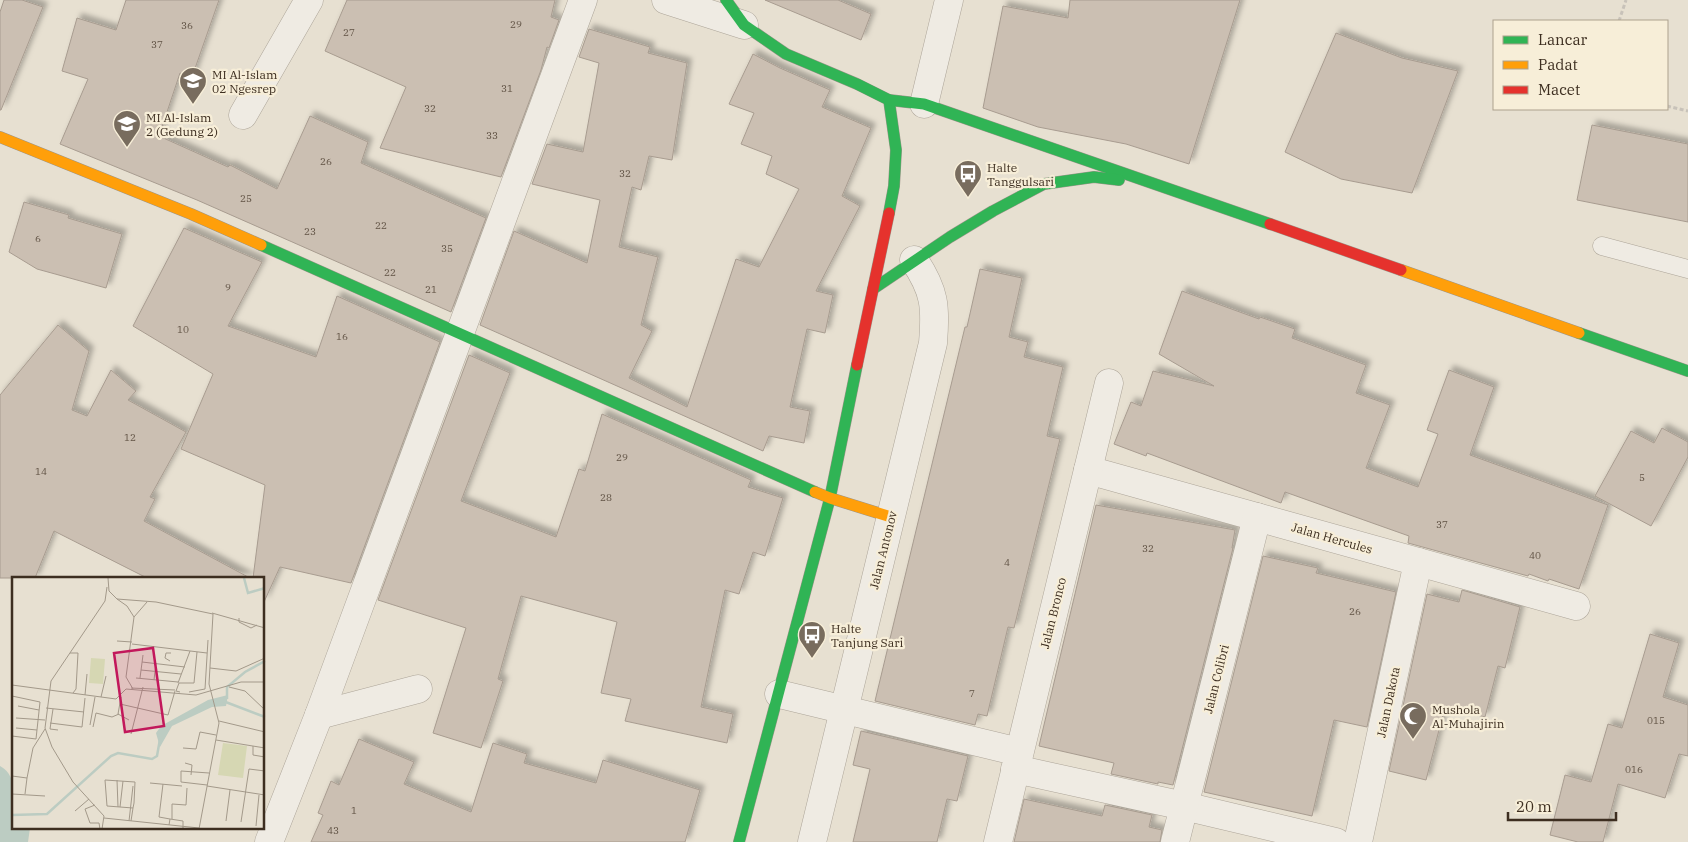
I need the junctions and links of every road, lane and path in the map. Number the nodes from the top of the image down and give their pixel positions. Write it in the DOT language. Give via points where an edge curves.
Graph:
graph roads {
  1 [pos="309,0"];
  2 [pos="583,0"];
  3 [pos="666,0"];
  4 [pos="726,0"];
  5 [pos="949,0"];
  6 [pos="1626,0"];
  7 [pos="1619,20"];
  8 [pos="744,25"];
  9 [pos="889,100"];
  10 [pos="924,104"];
  11 [pos="1668,106"];
  12 [pos="1688,111"];
  13 [pos="243,115"];
  14 [pos="0,137"];
  15 [pos="1156,184"];
  16 [pos="1602,246"];
  17 [pos="914,260"];
  18 [pos="1688,269"];
  19 [pos="873,289"];
  20 [pos="461,334"];
  21 [pos="1688,371"];
  22 [pos="1109,383"];
  23 [pos="1088,470"];
  24 [pos="830,498"];
  25 [pos="891,517"];
  26 [pos="1257,517"];
  27 [pos="1418,562"];
  28 [pos="1576,606"];
  29 [pos="418,688"];
  30 [pos="779,694"];
  31 [pos="844,710"];
  32 [pos="319,715"];
  33 [pos="1017,761"];
  34 [pos="1184,806"];
  35 [pos="269,842"];
  36 [pos="739,842"];
  37 [pos="812,842"];
  38 [pos="998,842"];
  39 [pos="1175,842"];
  40 [pos="1336,842"];
  41 [pos="1358,842"];
  1 -- 13 [label="street"];
  2 -- 20 [label="street"];
  3 -- 8 [label="street"];
  4 -- 8 [label="main road"];
  5 -- 10 [label="street"];
  6 -- 7 [label="path"];
  8 -- 9 [label="main road" via="786,54"];
  9 -- 10 [label="main road"];
  9 -- 19 [label="main road" via="896,150 894,186"];
  10 -- 15 [label="main road"];
  11 -- 12 [label="path"];
  14 -- 20 [label="main road" via="191,214"];
  15 -- 17 [label="main road" via="1094,177 1044,184"];
  15 -- 21 [label="main road"];
  16 -- 18 [label="lane"];
  17 -- 19 [label="main road"];
  17 -- 25 [label="street, Jalan Antonov" via="934,297 933,343"];
  19 -- 24 [label="main road"];
  20 -- 24 [label="main road"];
  20 -- 32 [label="street"];
  22 -- 23 [label="street, Jalan Bronco"];
  23 -- 26 [label="street, Jalan Hercules"];
  23 -- 33 [label="street, Jalan Bronco"];
  24 -- 25 [label="main road"];
  24 -- 30 [label="main road"];
  25 -- 31 [label="street, Jalan Antonov"];
  26 -- 27 [label="street, Jalan Hercules"];
  26 -- 34 [label="street, Jalan Colibri"];
  27 -- 28 [label="street, Jalan Hercules"];
  27 -- 41 [label="street, Jalan Dakota"];
  29 -- 32 [label="street"];
  30 -- 31 [label="street"];
  30 -- 36 [label="main road"];
  31 -- 33 [label="street"];
  31 -- 37 [label="street, Jalan Antonov"];
  32 -- 35 [label="street"];
  33 -- 34 [label="street"];
  33 -- 38 [label="street, Jalan Bronco"];
  34 -- 39 [label="street, Jalan Colibri"];
  34 -- 40 [label="street"];
}
